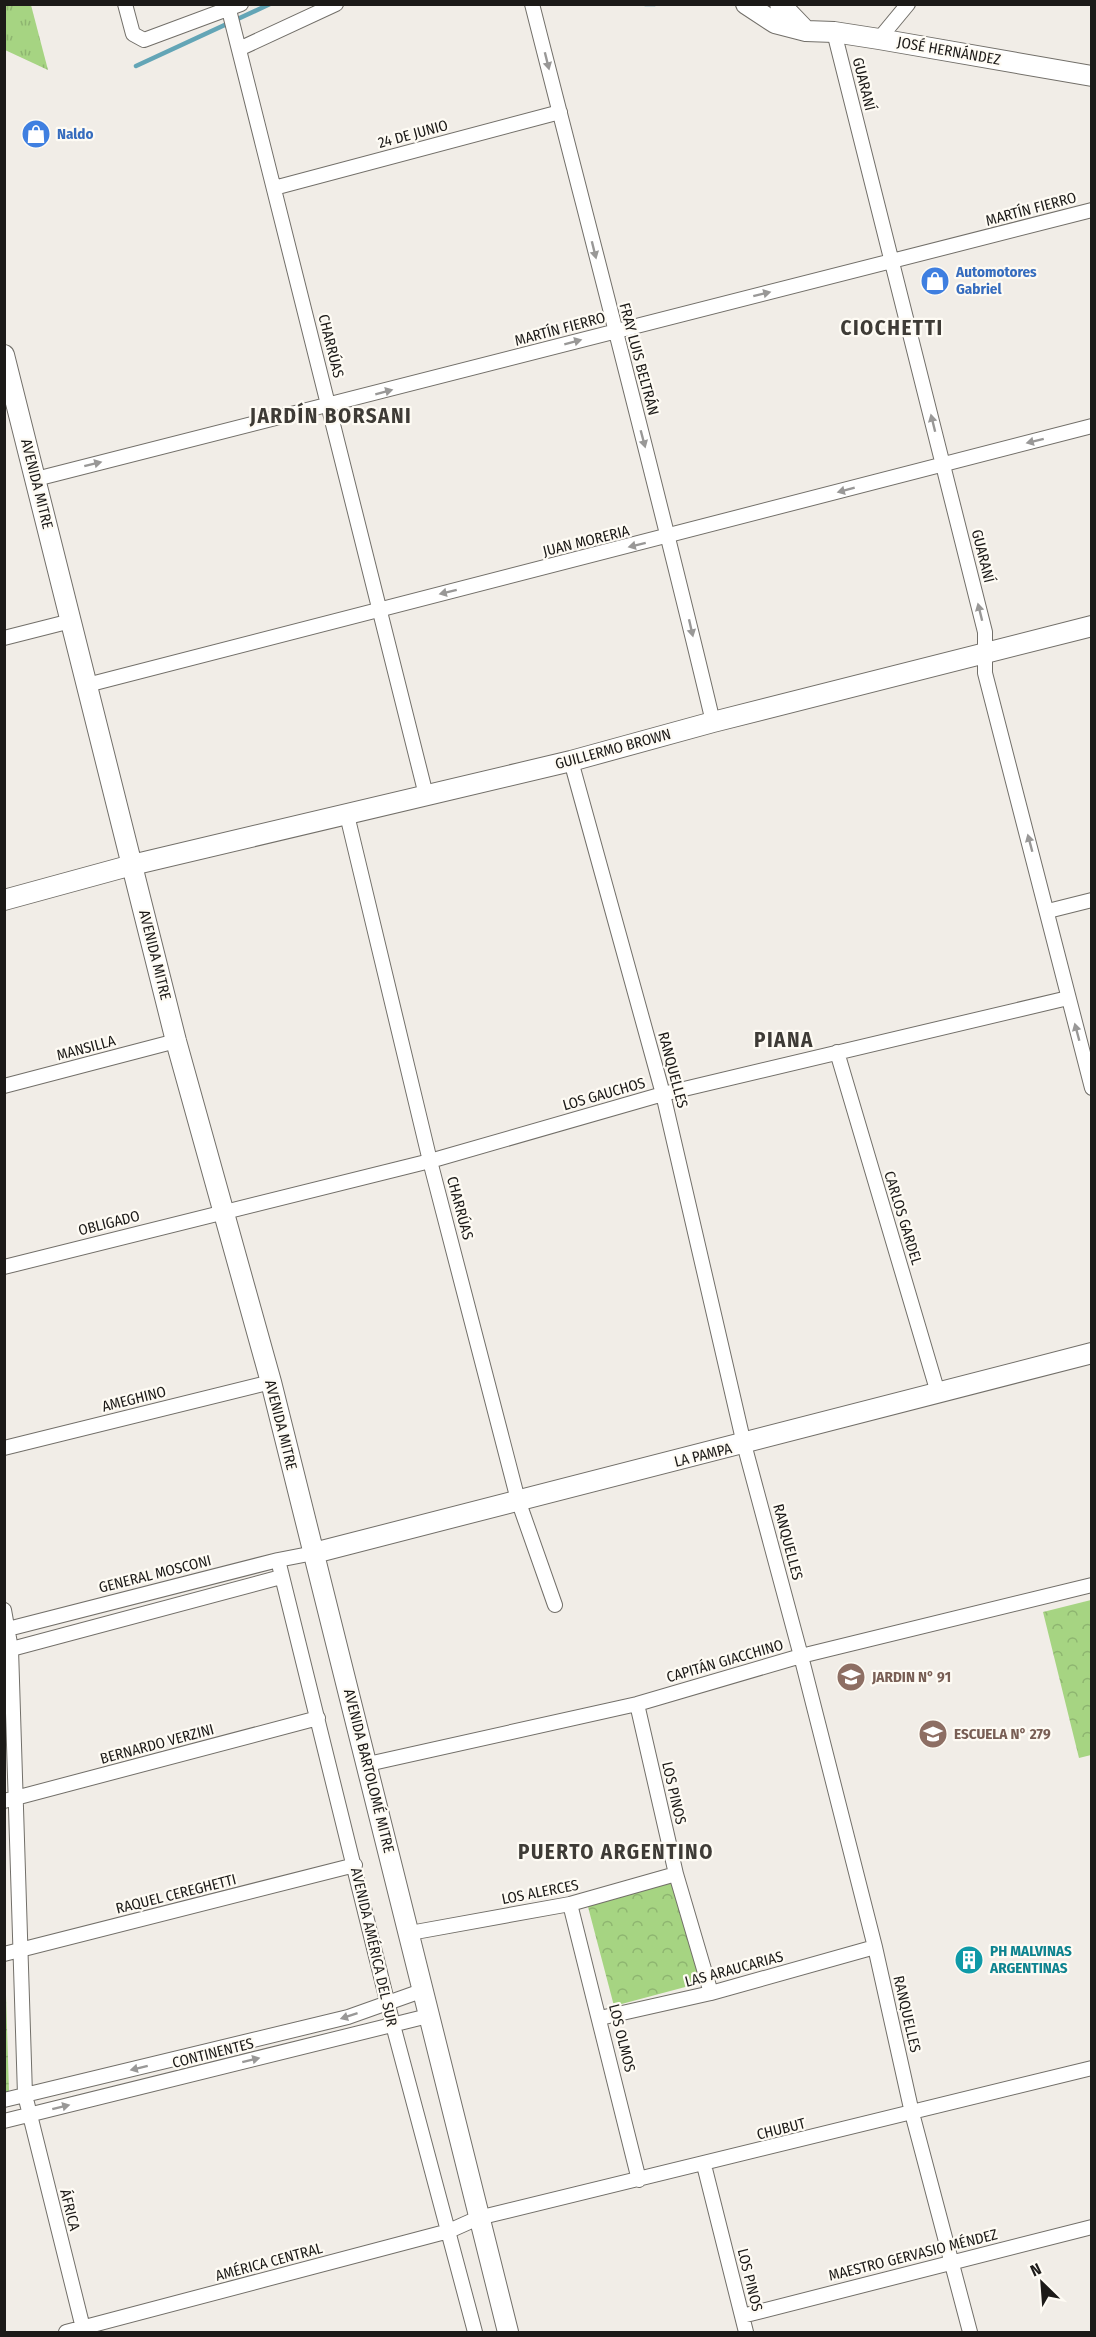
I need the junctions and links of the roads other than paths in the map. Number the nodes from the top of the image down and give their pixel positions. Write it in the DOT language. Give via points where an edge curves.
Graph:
graph roads {
  1 [pos="125,4"];
  2 [pos="336,4"];
  3 [pos="746,4"];
  4 [pos="780,4"];
  5 [pos="908,4"];
  6 [pos="530,5"];
  7 [pos="235,7"];
  8 [pos="806,31"];
  9 [pos="834,32"];
  10 [pos="879,39"];
  11 [pos="237,42"];
  12 [pos="1092,76"];
  13 [pos="560,112"];
  14 [pos="274,188"];
  15 [pos="1092,210"];
  16 [pos="893,261"];
  17 [pos="614,332"];
  18 [pos="4,355"];
  19 [pos="329,406"];
  20 [pos="1092,426"];
  21 [pos="943,464"];
  22 [pos="36,479"];
  23 [pos="669,537"];
  24 [pos="379,609"];
  25 [pos="71,621"];
  26 [pos="1092,626"];
  27 [pos="4,638"];
  28 [pos="985,654"];
  29 [pos="87,685"];
  30 [pos="713,722"];
  31 [pos="572,761"];
  32 [pos="426,795"];
  33 [pos="347,815"];
  34 [pos="132,865"];
  35 [pos="4,900"];
  36 [pos="1092,900"];
  37 [pos="1048,911"];
  38 [pos="1068,999"];
  39 [pos="176,1041"];
  40 [pos="837,1052"];
  41 [pos="4,1086"];
  42 [pos="1092,1088"];
  43 [pos="663,1094"];
  44 [pos="430,1161"];
  45 [pos="222,1211"];
  46 [pos="4,1267"];
  47 [pos="1092,1353"];
  48 [pos="271,1382"];
  49 [pos="938,1393"];
  50 [pos="744,1444"];
  51 [pos="4,1448"];
  52 [pos="518,1500"];
  53 [pos="314,1553"];
  54 [pos="278,1560"];
  55 [pos="281,1577"];
  56 [pos="1092,1585"];
  57 [pos="555,1605"];
  58 [pos="4,1610"];
  59 [pos="7,1629"];
  60 [pos="8,1650"];
  61 [pos="801,1656"];
  62 [pos="637,1704"];
  63 [pos="318,1718"];
  64 [pos="368,1764"];
  65 [pos="9,1799"];
  66 [pos="355,1865"];
  67 [pos="676,1874"];
  68 [pos="570,1904"];
  69 [pos="410,1933"];
  70 [pos="874,1947"];
  71 [pos="19,1951"];
  72 [pos="4,1954"];
  73 [pos="424,1990"];
  74 [pos="711,1993"];
  75 [pos="388,2001"];
  76 [pos="428,2016"];
  77 [pos="600,2018"];
  78 [pos="393,2025"];
  79 [pos="1092,2068"];
  80 [pos="25,2095"];
  81 [pos="4,2100"];
  82 [pos="912,2113"];
  83 [pos="28,2115"];
  84 [pos="4,2121"];
  85 [pos="704,2165"];
  86 [pos="639,2180"];
  87 [pos="478,2218"];
  88 [pos="1092,2227"];
  89 [pos="449,2231"];
  90 [pos="951,2263"];
  91 [pos="742,2316"];
  92 [pos="84,2330"];
  93 [pos="66,2332"];
  94 [pos="475,2332"];
  95 [pos="508,2332"];
  96 [pos="746,2332"];
  97 [pos="970,2332"];
  1 -- 7 [label="street" via="130,27 138,39 152,38"];
  2 -- 11 [label="street"];
  3 -- 8 [label="street, JOSÉ HERNÁNDEZ" via="775,23"];
  4 -- 8 [label="street"];
  5 -- 10 [label="street"];
  6 -- 13 [label="street, FRAY LUIS BELTRÁN, one-way"];
  7 -- 11 [label="street, CHARRÚAS"];
  8 -- 9 [label="street, JOSÉ HERNÁNDEZ"];
  9 -- 10 [label="street, JOSÉ HERNÁNDEZ"];
  9 -- 16 [label="street, GUARANÍ"];
  10 -- 12 [label="street, JOSÉ HERNÁNDEZ"];
  11 -- 14 [label="street, CHARRÚAS"];
  13 -- 14 [label="street, 24 DE JUNIO"];
  13 -- 17 [label="street, FRAY LUIS BELTRÁN, one-way"];
  14 -- 19 [label="street, CHARRÚAS"];
  15 -- 16 [label="street, MARTÍN FIERRO"];
  17 -- 16 [label="street, MARTÍN FIERRO, one-way"];
  21 -- 16 [label="street, GUARANÍ, one-way"];
  19 -- 17 [label="street, MARTÍN FIERRO, one-way"];
  17 -- 23 [label="street, FRAY LUIS BELTRÁN, one-way"];
  18 -- 22 [label="street, AVENIDA MITRE"];
  22 -- 19 [label="street, MARTÍN FIERRO, one-way"];
  19 -- 24 [label="street, CHARRÚAS"];
  20 -- 21 [label="street, JUAN MORERIA, one-way"];
  21 -- 23 [label="street, JUAN MORERIA, one-way"];
  28 -- 21 [label="street, GUARANÍ, one-way" via="985,632"];
  22 -- 25 [label="street, AVENIDA MITRE"];
  23 -- 24 [label="street, JUAN MORERIA, one-way"];
  23 -- 30 [label="street, FRAY LUIS BELTRÁN, one-way"];
  24 -- 29 [label="street, JUAN MORERIA"];
  24 -- 32 [label="street, CHARRÚAS"];
  25 -- 27 [label="street"];
  25 -- 29 [label="street, AVENIDA MITRE"];
  26 -- 28 [label="street, GUILLERMO BROWN"];
  28 -- 30 [label="street, GUILLERMO BROWN"];
  37 -- 28 [label="street, GUARANÍ, one-way" via="985,672"];
  29 -- 34 [label="street, AVENIDA MITRE"];
  30 -- 31 [label="street, GUILLERMO BROWN"];
  31 -- 32 [label="street, GUILLERMO BROWN"];
  31 -- 43 [label="street, RANQUELLES"];
  32 -- 33 [label="street, GUILLERMO BROWN"];
  33 -- 34 [label="street, GUILLERMO BROWN"];
  33 -- 44 [label="street, CHARRÚAS"];
  34 -- 35 [label="street, GUILLERMO BROWN"];
  34 -- 39 [label="street, AVENIDA MITRE"];
  36 -- 37 [label="street"];
  37 -- 38 [label="street, GUARANÍ"];
  38 -- 40 [label="street, LOS GAUCHOS"];
  42 -- 38 [label="street, GUARANÍ, one-way"];
  39 -- 41 [label="street, MANSILLA"];
  39 -- 45 [label="street, AVENIDA MITRE"];
  40 -- 43 [label="street, LOS GAUCHOS"];
  40 -- 49 [label="street, CARLOS GARDEL"];
  43 -- 44 [label="street, LOS GAUCHOS"];
  43 -- 50 [label="street, RANQUELLES"];
  44 -- 45 [label="street, LOS GAUCHOS"];
  44 -- 52 [label="street, CHARRÚAS"];
  45 -- 46 [label="street, OBLIGADO"];
  45 -- 48 [label="street, AVENIDA MITRE"];
  47 -- 49 [label="street, LA PAMPA"];
  48 -- 51 [label="street, AMEGHINO"];
  48 -- 53 [label="street, AVENIDA MITRE"];
  49 -- 50 [label="street, LA PAMPA"];
  50 -- 52 [label="street, LA PAMPA"];
  50 -- 61 [label="street, RANQUELLES"];
  52 -- 53 [label="street, LA PAMPA"];
  52 -- 57 [label="street, CHARRÚAS"];
  53 -- 54 [label="street, GENERAL MOSCONI"];
  53 -- 64 [label="street, AVENIDA BARTOLOMÉ MITRE"];
  54 -- 55 [label="street, AVENIDA AMÉRICA DEL SUR"];
  54 -- 59 [label="street, GENERAL MOSCONI"];
  55 -- 60 [label="street"];
  55 -- 63 [label="street, AVENIDA AMÉRICA DEL SUR"];
  56 -- 61 [label="street, CAPITÁN GIACCHINO"];
  58 -- 59 [label="street, ÁFRICA"];
  59 -- 60 [label="street, ÁFRICA"];
  60 -- 65 [label="street, ÁFRICA"];
  61 -- 62 [label="street, CAPITÁN GIACCHINO"];
  61 -- 70 [label="street, RANQUELLES"];
  62 -- 64 [label="street, CAPITÁN GIACCHINO"];
  62 -- 67 [label="street, LOS PINOS"];
  63 -- 65 [label="street, BERNARDO VERZINI"];
  63 -- 66 [label="street, AVENIDA AMÉRICA DEL SUR"];
  64 -- 69 [label="street, AVENIDA BARTOLOMÉ MITRE"];
  65 -- 71 [label="street, ÁFRICA"];
  66 -- 71 [label="street, RAQUEL CEREGHETTI"];
  66 -- 75 [label="street, AVENIDA AMÉRICA DEL SUR"];
  67 -- 68 [label="street, LOS ALERCES"];
  67 -- 74 [label="street, LOS PINOS"];
  68 -- 69 [label="street, LOS ALERCES"];
  68 -- 77 [label="street, LOS OLMOS"];
  69 -- 73 [label="street, AVENIDA BARTOLOMÉ MITRE"];
  70 -- 74 [label="street, LAS ARAUCARIAS"];
  70 -- 82 [label="street, RANQUELLES"];
  71 -- 72 [label="street, RAQUEL CEREGHETTI"];
  71 -- 80 [label="street, ÁFRICA"];
  73 -- 75 [label="street, CONTINENTES"];
  73 -- 76 [label="street"];
  74 -- 77 [label="street, LAS ARAUCARIAS"];
  75 -- 78 [label="street, AVENIDA AMÉRICA DEL SUR"];
  75 -- 80 [label="street, CONTINENTES, one-way" via="348,2017"];
  76 -- 78 [label="street, CONTINENTES"];
  76 -- 87 [label="street"];
  77 -- 86 [label="street, LOS OLMOS"];
  83 -- 78 [label="street, CONTINENTES, one-way"];
  78 -- 89 [label="street, AVENIDA AMÉRICA DEL SUR"];
  79 -- 82 [label="street, CHUBUT"];
  80 -- 81 [label="street, CONTINENTES"];
  80 -- 83 [label="street, ÁFRICA"];
  82 -- 85 [label="street, CHUBUT"];
  82 -- 90 [label="street, RANQUELLES"];
  83 -- 84 [label="street, CONTINENTES"];
  83 -- 92 [label="street, ÁFRICA"];
  85 -- 86 [label="street, CHUBUT"];
  85 -- 91 [label="street, LOS PINOS"];
  86 -- 87 [label="street, CHUBUT"];
  87 -- 89 [label="street, AMÉRICA CENTRAL"];
  87 -- 95 [label="street"];
  88 -- 90 [label="street, MAESTRO GERVASIO MÉNDEZ"];
  89 -- 92 [label="street, AMÉRICA CENTRAL"];
  89 -- 94 [label="street, AVENIDA AMÉRICA DEL SUR"];
  90 -- 91 [label="street, MAESTRO GERVASIO MÉNDEZ"];
  90 -- 97 [label="street, RANQUELLES"];
  91 -- 96 [label="street, LOS PINOS"];
  92 -- 93 [label="street, AMÉRICA CENTRAL"];
}
